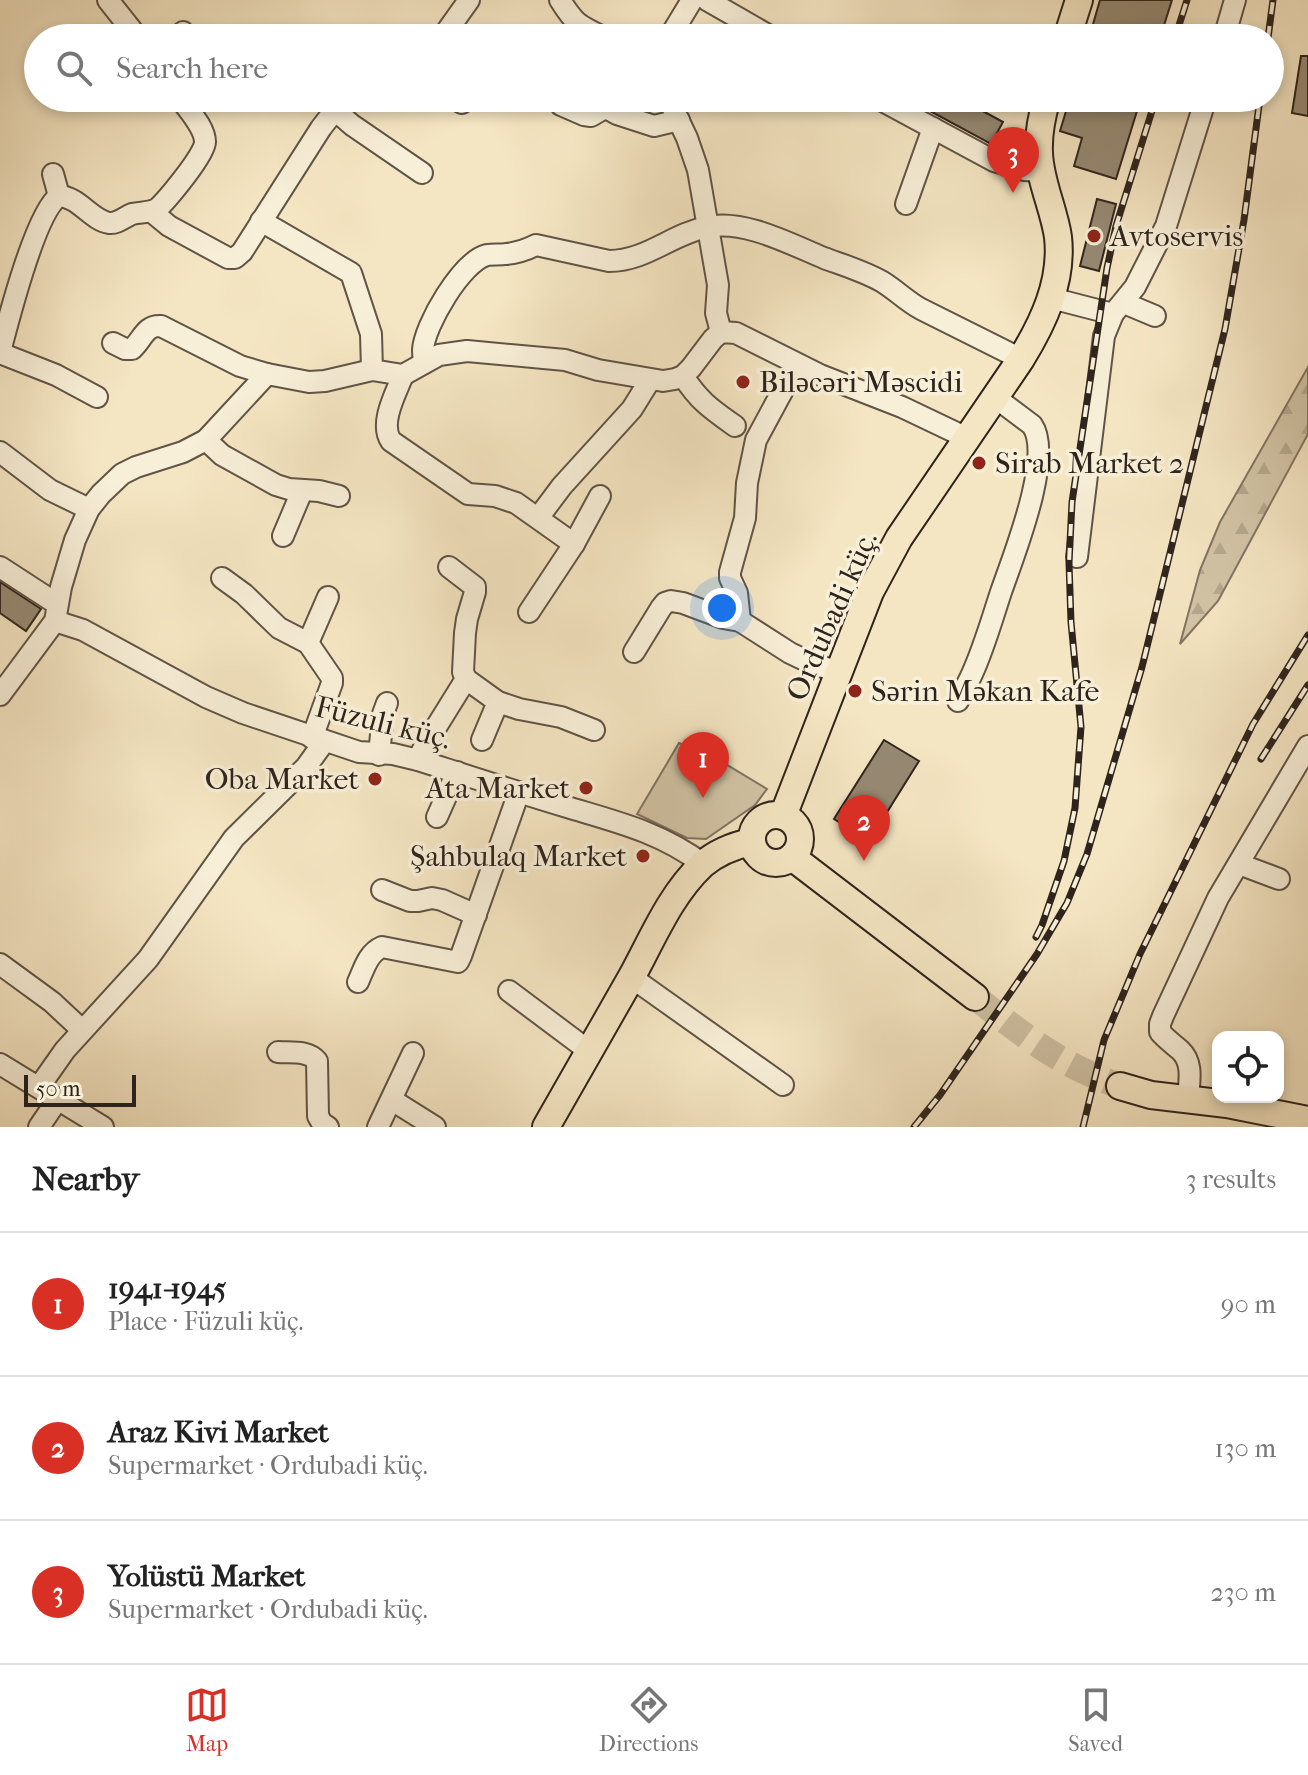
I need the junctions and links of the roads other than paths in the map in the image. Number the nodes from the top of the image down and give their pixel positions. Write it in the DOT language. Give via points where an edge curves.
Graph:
graph roads {
  1 [pos="108,0"];
  2 [pos="469,0"];
  3 [pos="560,0"];
  4 [pos="692,0"];
  5 [pos="707,0"];
  6 [pos="1079,0"];
  7 [pos="1235,0"];
  8 [pos="127,24"];
  9 [pos="452,24"];
  10 [pos="578,24"];
  11 [pos="677,24"];
  12 [pos="749,24"];
  13 [pos="1071,24"];
  14 [pos="1228,24"];
  15 [pos="189,112"];
  16 [pos="326,112"];
  17 [pos="337,112"];
  18 [pos="577,112"];
  19 [pos="598,112"];
  20 [pos="613,112"];
  21 [pos="675,112"];
  22 [pos="903,112"];
  23 [pos="1044,112"];
  24 [pos="1202,112"];
  25 [pos="679,120"];
  26 [pos="933,128"];
  27 [pos="1042,171"];
  28 [pos="422,173"];
  29 [pos="53,174"];
  30 [pos="59,196"];
  31 [pos="906,204"];
  32 [pos="152,212"];
  33 [pos="261,221"];
  34 [pos="709,226"];
  35 [pos="1051,298"];
  36 [pos="1119,308"];
  37 [pos="1155,316"];
  38 [pos="721,332"];
  39 [pos="113,343"];
  40 [pos="0,352"];
  41 [pos="1021,359"];
  42 [pos="424,363"];
  43 [pos="797,364"];
  44 [pos="372,370"];
  45 [pos="267,374"];
  46 [pos="403,375"];
  47 [pos="683,376"];
  48 [pos="650,380"];
  49 [pos="97,397"];
  50 [pos="996,398"];
  51 [pos="735,426"];
  52 [pos="967,438"];
  53 [pos="206,440"];
  54 [pos="0,452"];
  55 [pos="302,491"];
  56 [pos="339,496"];
  57 [pos="600,496"];
  58 [pos="89,509"];
  59 [pos="538,518"];
  60 [pos="283,536"];
  61 [pos="574,544"];
  62 [pos="1077,557"];
  63 [pos="0,567"];
  64 [pos="449,567"];
  65 [pos="222,578"];
  66 [pos="328,597"];
  67 [pos="56,612"];
  68 [pos="529,612"];
  69 [pos="740,621"];
  70 [pos="308,643"];
  71 [pos="634,652"];
  72 [pos="840,672"];
  73 [pos="466,679"];
  74 [pos="0,695"];
  75 [pos="958,701"];
  76 [pos="498,702"];
  77 [pos="387,703"];
  78 [pos="594,730"];
  79 [pos="318,740"];
  80 [pos="482,740"];
  81 [pos="1308,746"];
  82 [pos="379,755"];
  83 [pos="418,760"];
  84 [pos="457,772"];
  85 [pos="519,792"];
  86 [pos="783,816"];
  87 [pos="437,817"];
  88 [pos="751,842"];
  89 [pos="792,857"];
  90 [pos="703,864"];
  91 [pos="1239,864"];
  92 [pos="1279,879"];
  93 [pos="382,890"];
  94 [pos="476,915"];
  95 [pos="0,964"];
  96 [pos="631,977"];
  97 [pos="358,982"];
  98 [pos="509,991"];
  99 [pos="975,997"];
  100 [pos="82,1030"];
  101 [pos="589,1051"];
  102 [pos="278,1052"];
  103 [pos="413,1053"];
  104 [pos="0,1064"];
  105 [pos="783,1085"];
  106 [pos="1120,1086"];
  107 [pos="39,1087"];
  108 [pos="58,1099"];
  109 [pos="1188,1099"];
  110 [pos="392,1100"];
  111 [pos="1308,1120"];
  112 [pos="550,1126"];
  113 [pos="39,1127"];
  114 [pos="103,1127"];
  115 [pos="328,1127"];
  116 [pos="378,1127"];
  117 [pos="435,1127"];
  1 -- 8 [label="street"];
  2 -- 9 [label="street"];
  3 -- 10 [label="street"];
  4 -- 11 [label="street"];
  5 -- 12 [label="street"];
  6 -- 13 [label="main road"];
  7 -- 14 [label="street"];
  15 -- 32 [label="street" via="202,132 204,150"];
  16 -- 33 [label="street" via="321,128"];
  17 -- 28 [label="street"];
  18 -- 19 [label="street"];
  20 -- 25 [label="street" via="654,126"];
  21 -- 25 [label="street"];
  22 -- 26 [label="street"];
  23 -- 27 [label="main road, Ordubadi küç." via="1039,142"];
  24 -- 36 [label="street" via="1166,226"];
  25 -- 34 [label="street" via="698,170"];
  26 -- 27 [label="street" via="994,161"];
  26 -- 31 [label="street"];
  27 -- 35 [label="main road, Ordubadi küç." via="1058,238"];
  29 -- 30 [label="street"];
  30 -- 32 [label="street" via="110,223"];
  30 -- 40 [label="street" via="36,235"];
  32 -- 33 [label="street" via="228,258 242,252"];
  33 -- 44 [label="street" via="351,273 371,334"];
  34 -- 38 [label="street"];
  34 -- 41 [label="street" via="760,233 871,276 911,304"];
  34 -- 42 [label="street" via="621,261 536,245 486,255 464,271 442,300 424,344"];
  35 -- 36 [label="street"];
  35 -- 41 [label="main road, Ordubadi küç."];
  36 -- 37 [label="street"];
  36 -- 62 [label="street" via="1104,336"];
  38 -- 43 [label="street" via="736,333"];
  38 -- 47 [label="street"];
  39 -- 45 [label="street" via="132,349 147,330 161,326"];
  40 -- 49 [label="street"];
  41 -- 50 [label="main road, Ordubadi küç."];
  42 -- 46 [label="street"];
  42 -- 48 [label="street" via="467,351 565,360"];
  43 -- 52 [label="street"];
  43 -- 69 [label="street" via="756,440 745,518 730,572"];
  44 -- 45 [label="street" via="309,382"];
  44 -- 46 [label="street"];
  45 -- 53 [label="street"];
  46 -- 59 [label="street" via="386,424 391,441 468,494 506,499"];
  47 -- 48 [label="street"];
  47 -- 51 [label="street" via="706,406"];
  48 -- 59 [label="street" via="632,409"];
  50 -- 52 [label="main road, Ordubadi küç."];
  50 -- 75 [label="street" via="1036,429 1036,473 984,643"];
  52 -- 72 [label="main road, Ordubadi küç." via="884,563"];
  53 -- 55 [label="street" via="266,481"];
  53 -- 58 [label="street" via="122,474"];
  54 -- 58 [label="street" via="50,490"];
  55 -- 56 [label="street"];
  55 -- 60 [label="street"];
  57 -- 61 [label="street"];
  58 -- 67 [label="street"];
  59 -- 61 [label="street"];
  61 -- 68 [label="street"];
  63 -- 67 [label="street, Füzuli küç."];
  64 -- 73 [label="street" via="475,587 465,633"];
  65 -- 70 [label="street" via="279,628"];
  66 -- 70 [label="street"];
  67 -- 74 [label="street"];
  67 -- 79 [label="street, Füzuli küç." via="227,707"];
  69 -- 71 [label="street" via="671,601"];
  69 -- 72 [label="street" via="804,660"];
  70 -- 79 [label="street" via="332,678"];
  72 -- 86 [label="main road, Ordubadi küç."];
  73 -- 76 [label="street"];
  73 -- 83 [label="street"];
  76 -- 78 [label="street"];
  76 -- 80 [label="street"];
  77 -- 82 [label="street"];
  79 -- 82 [label="street, Füzuli küç."];
  79 -- 100 [label="street" via="306,767 234,838 148,959"];
  81 -- 91 [label="street"];
  82 -- 83 [label="street, Füzuli küç."];
  83 -- 84 [label="street, Füzuli küç."];
  84 -- 85 [label="street, Füzuli küç."];
  84 -- 87 [label="street"];
  85 -- 90 [label="street, Füzuli küç." via="630,825"];
  85 -- 94 [label="street"];
  86 -- 88 [label="main road" via="760,820"];
  86 -- 89 [label="main road" via="800,834"];
  88 -- 89 [label="main road" via="767,862"];
  88 -- 90 [label="main road"];
  89 -- 99 [label="main road"];
  90 -- 96 [label="main road" via="672,903"];
  91 -- 92 [label="street"];
  91 -- 109 [label="street" via="1206,921 1160,1024 1160,1032 1189,1062"];
  93 -- 94 [label="street" via="410,901 442,900"];
  94 -- 97 [label="street" via="458,962 382,947 375,950"];
  95 -- 100 [label="street"];
  96 -- 101 [label="main road"];
  96 -- 105 [label="street"];
  98 -- 101 [label="street"];
  100 -- 107 [label="street"];
  101 -- 112 [label="main road"];
  102 -- 115 [label="street" via="305,1053 317,1061 318,1116"];
  103 -- 110 [label="street"];
  104 -- 107 [label="street"];
  106 -- 109 [label="main road"];
  107 -- 108 [label="street"];
  108 -- 113 [label="street"];
  108 -- 114 [label="street"];
  109 -- 111 [label="main road"];
  110 -- 116 [label="street"];
  110 -- 117 [label="street"];
}
